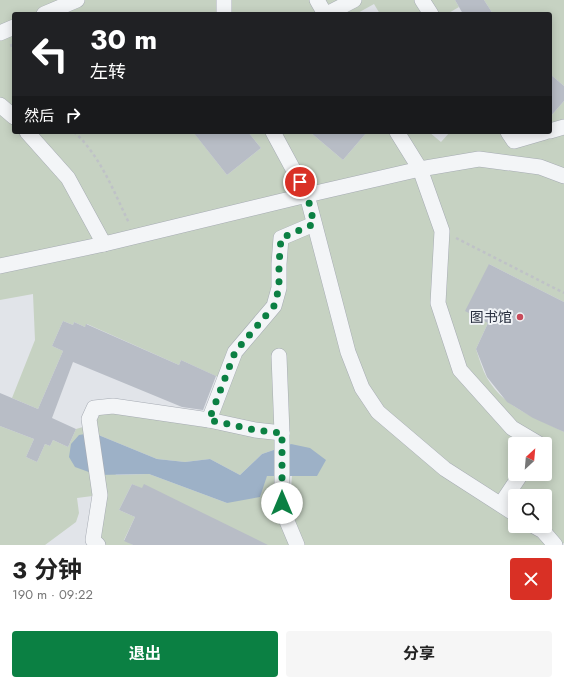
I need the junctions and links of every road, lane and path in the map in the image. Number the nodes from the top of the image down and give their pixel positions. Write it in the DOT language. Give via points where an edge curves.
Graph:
graph roads {
  1 [pos="77,0"];
  2 [pos="224,0"];
  3 [pos="317,0"];
  4 [pos="354,0"];
  5 [pos="422,0"];
  6 [pos="49,12"];
  7 [pos="224,12"];
  8 [pos="325,12"];
  9 [pos="330,12"];
  10 [pos="430,12"];
  11 [pos="12,28"];
  12 [pos="0,33"];
  13 [pos="0,105"];
  14 [pos="12,115"];
  15 [pos="564,127"];
  16 [pos="552,130"];
  17 [pos="29,134"];
  18 [pos="76,134"];
  19 [pos="273,134"];
  20 [pos="398,134"];
  21 [pos="509,134"];
  22 [pos="538,134"];
  23 [pos="420,169"];
  24 [pos="564,176"];
  25 [pos="307,194"];
  26 [pos="314,224"];
  27 [pos="442,231"];
  28 [pos="136,236"];
  29 [pos="104,244"];
  30 [pos="0,266"];
  31 [pos="564,293"];
  32 [pos="279,356"];
  33 [pos="209,420"];
  34 [pos="282,433"];
  35 [pos="527,437"];
  36 [pos="516,481"];
  37 [pos="501,504"];
  38 [pos="508,509"];
  39 [pos="545,533"];
  40 [pos="98,545"];
  41 [pos="297,545"];
  42 [pos="555,545"];
  1 -- 6 [label="street"];
  2 -- 7 [label="street"];
  3 -- 8 [label="street"];
  4 -- 9 [label="street"];
  5 -- 10 [label="street"];
  11 -- 12 [label="street"];
  13 -- 14 [label="street"];
  15 -- 16 [label="street"];
  17 -- 29 [label="street" via="68,178"];
  18 -- 28 [label="path" via="95,157"];
  19 -- 25 [label="street"];
  20 -- 23 [label="street"];
  21 -- 22 [label="street" via="514,141"];
  23 -- 24 [label="street" via="479,160 540,167"];
  23 -- 25 [label="street"];
  23 -- 27 [label="street"];
  25 -- 26 [label="street"];
  25 -- 28 [label="street"];
  26 -- 33 [label="street" via="281,238 279,288 274,306 235,352"];
  26 -- 37 [label="street" via="348,352 362,388 378,412 445,469"];
  27 -- 31 [label="path"];
  27 -- 35 [label="street" via="438,303 460,370 512,428"];
  28 -- 29 [label="street"];
  29 -- 30 [label="street"];
  32 -- 34 [label="street"];
  33 -- 34 [label="street"];
  33 -- 40 [label="street" via="113,406 94,408 89,419 100,495 93,540"];
  34 -- 41 [label="street" via="282,503"];
  36 -- 37 [label="street"];
  37 -- 38 [label="street"];
  39 -- 42 [label="street"];
}
